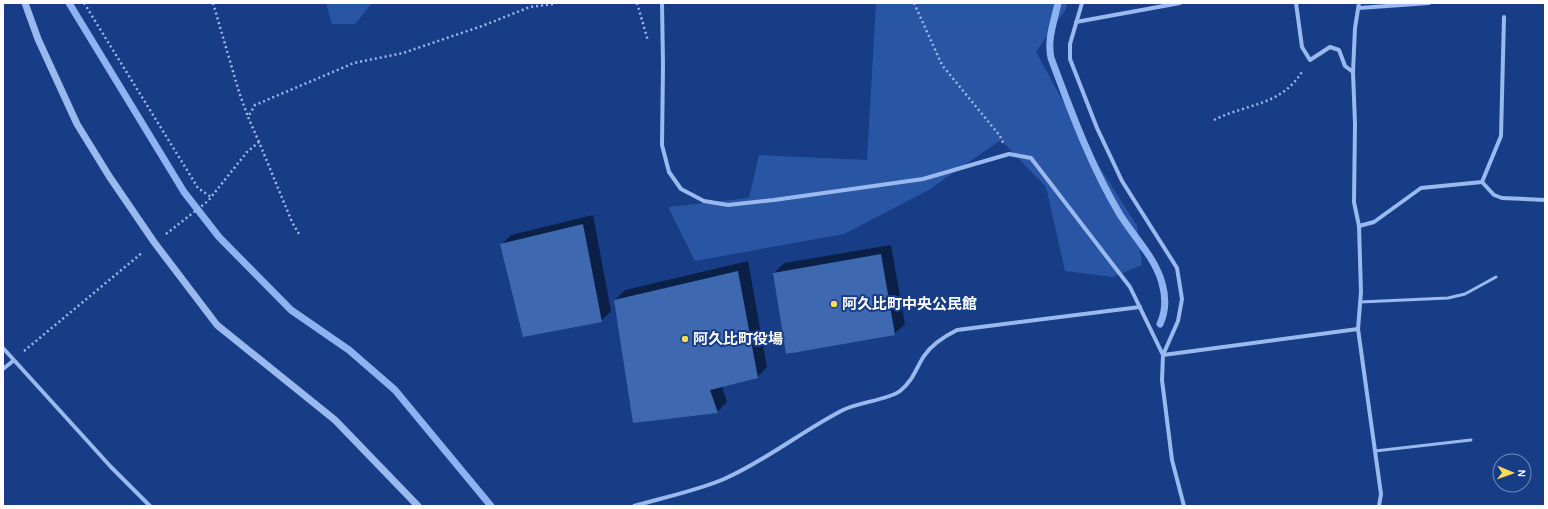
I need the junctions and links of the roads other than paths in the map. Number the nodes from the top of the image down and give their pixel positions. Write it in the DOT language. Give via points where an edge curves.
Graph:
graph roads {
  1 [pos="25,3"];
  2 [pos="662,3"];
  3 [pos="1082,3"];
  4 [pos="1180,3"];
  5 [pos="1296,3"];
  6 [pos="1429,3"];
  7 [pos="1359,5"];
  8 [pos="1504,17"];
  9 [pos="1076,22"];
  10 [pos="1353,72"];
  11 [pos="1482,182"];
  12 [pos="1545,200"];
  13 [pos="1359,226"];
  14 [pos="1496,277"];
  15 [pos="1360,302"];
  16 [pos="1140,307"];
  17 [pos="1358,329"];
  18 [pos="3,348"];
  19 [pos="1163,355"];
  20 [pos="13,361"];
  21 [pos="3,369"];
  22 [pos="1471,440"];
  23 [pos="1375,451"];
  24 [pos="150,506"];
  25 [pos="418,506"];
  26 [pos="634,506"];
  27 [pos="1184,506"];
  28 [pos="1379,506"];
  1 -- 25 [label="street" via="38,39 77,124 150,236 217,325 335,420"];
  2 -- 16 [label="street" via="662,145 669,172 682,189 704,200 728,205 923,179 1009,154 1031,158 1130,286"];
  3 -- 9 [label="street"];
  4 -- 9 [label="street"];
  5 -- 10 [label="street" via="1302,47 1310,60 1330,47 1339,50 1345,66"];
  6 -- 7 [label="street"];
  7 -- 10 [label="street"];
  8 -- 11 [label="street" via="1501,136"];
  9 -- 19 [label="street" via="1070,44 1070,60 1097,128 1122,181 1177,268 1182,299 1178,321"];
  10 -- 13 [label="street" via="1354,202"];
  11 -- 12 [label="street" via="1494,195 1502,198"];
  11 -- 13 [label="street" via="1421,188 1374,222"];
  13 -- 15 [label="street"];
  14 -- 15 [label="lane" via="1465,294 1448,298"];
  15 -- 17 [label="street"];
  16 -- 19 [label="street"];
  16 -- 26 [label="street" via="957,330 943,337 931,348 909,383 899,392 847,408 766,458 723,479"];
  17 -- 19 [label="street"];
  17 -- 23 [label="street"];
  18 -- 20 [label="street"];
  19 -- 27 [label="street" via="1162,380 1172,460"];
  20 -- 21 [label="street"];
  20 -- 24 [label="street"];
  22 -- 23 [label="lane"];
  23 -- 28 [label="street" via="1382,494"];
}
